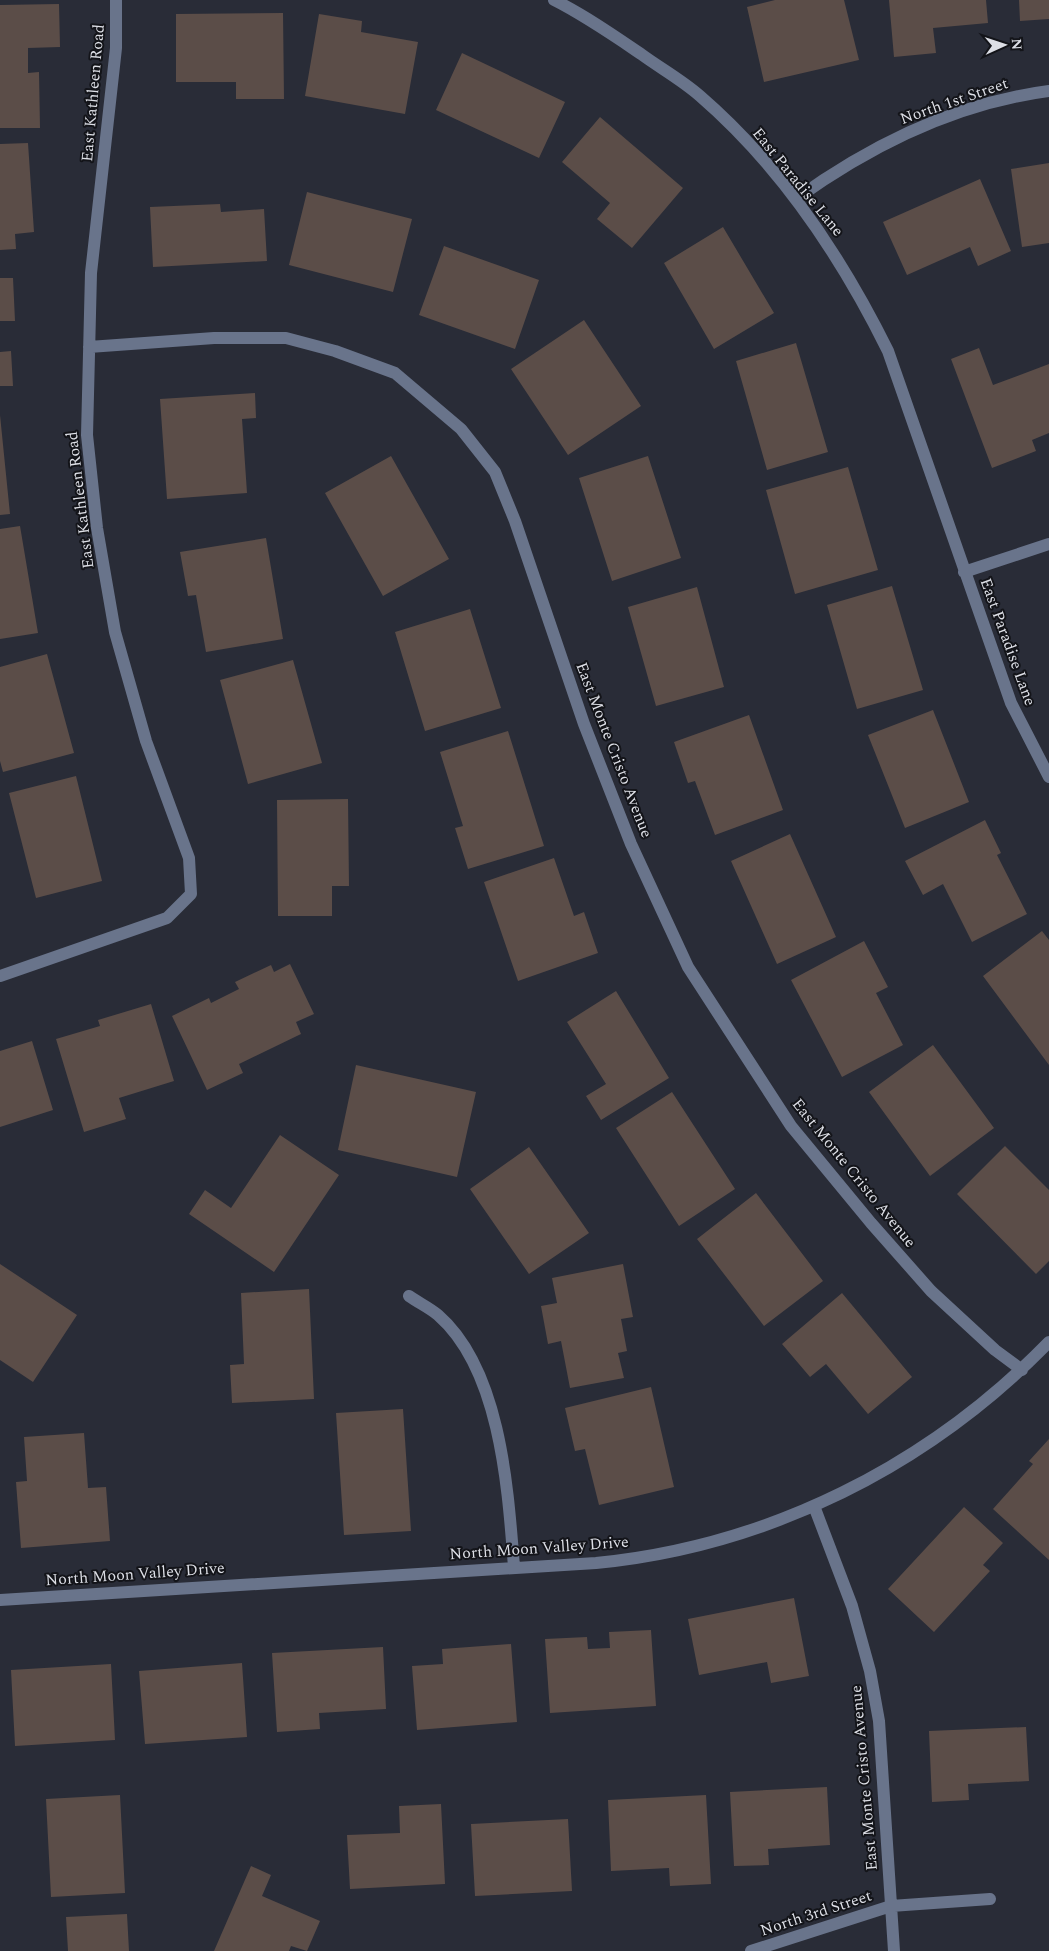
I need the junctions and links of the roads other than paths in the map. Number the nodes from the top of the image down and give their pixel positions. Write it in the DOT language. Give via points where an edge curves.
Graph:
graph roads {
  1 [pos="116,0"];
  2 [pos="554,0"];
  3 [pos="1049,91"];
  4 [pos="796,199"];
  5 [pos="89,348"];
  6 [pos="1049,544"];
  7 [pos="964,572"];
  8 [pos="1049,777"];
  9 [pos="0,976"];
  10 [pos="410,1296"];
  11 [pos="1049,1342"];
  12 [pos="1022,1370"];
  13 [pos="814,1506"];
  14 [pos="514,1567"];
  15 [pos="0,1600"];
  16 [pos="990,1899"];
  17 [pos="891,1906"];
  18 [pos="751,1951"];
  19 [pos="894,1951"];
  1 -- 5 [label="street, East Kathleen Road" via="116,48 91,274"];
  2 -- 4 [label="street, East Paradise Lane" via="614,35 699,95 746,140"];
  3 -- 4 [label="street, North 1st Street" via="1025,94 914,128 836,170"];
  4 -- 7 [label="street, East Paradise Lane" via="833,250 888,351"];
  5 -- 9 [label="street, East Kathleen Road" via="87,435 97,528 114,632 146,741 189,858 191,894 167,918"];
  5 -- 12 [label="street, East Monte Cristo Avenue" via="214,338 286,338 335,350 395,373 461,429 495,472 515,521 584,724 628,835 688,968 791,1126 870,1223 931,1291 995,1350"];
  6 -- 7 [label="street, East Paradise Lane"];
  7 -- 8 [label="street, East Paradise Lane" via="1011,703"];
  10 -- 14 [label="street" via="439,1316 472,1360 492,1410 506,1480"];
  11 -- 12 [label="street, North Moon Valley Drive"];
  12 -- 13 [label="street, North Moon Valley Drive" via="994,1395 921,1448 850,1490"];
  13 -- 14 [label="street, North Moon Valley Drive" via="787,1518 689,1548 623,1561"];
  13 -- 17 [label="street, East Monte Cristo Avenue" via="852,1606 870,1671 879,1721"];
  14 -- 15 [label="street, North Moon Valley Drive"];
  16 -- 17 [label="street"];
  17 -- 18 [label="street, North 3rd Street"];
  17 -- 19 [label="street, East Monte Cristo Avenue"];
}
